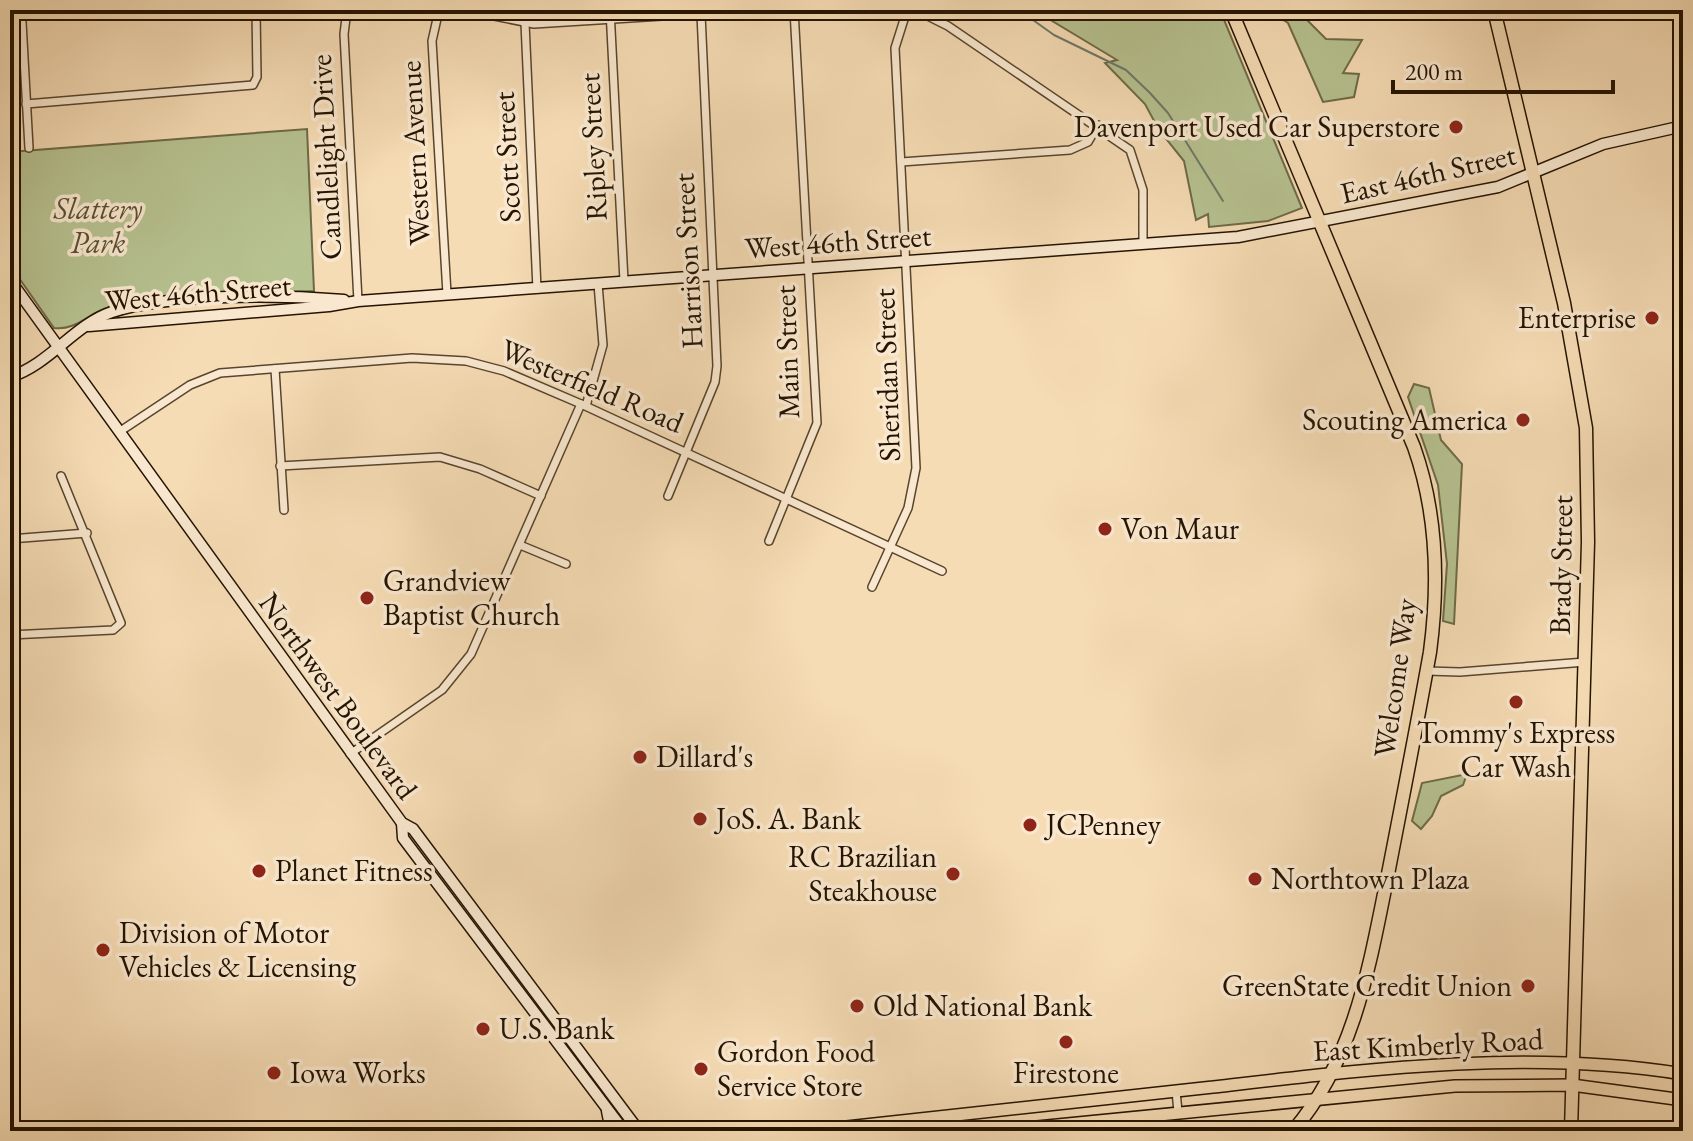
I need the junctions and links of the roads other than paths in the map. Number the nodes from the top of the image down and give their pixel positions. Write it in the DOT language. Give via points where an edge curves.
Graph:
graph roads {
  1 [pos="16,10"];
  2 [pos="256,10"];
  3 [pos="347,10"];
  4 [pos="439,10"];
  5 [pos="464,10"];
  6 [pos="610,10"];
  7 [pos="758,10"];
  8 [pos="794,10"];
  9 [pos="907,10"];
  10 [pos="916,10"];
  11 [pos="1231,10"];
  12 [pos="1512,10"];
  13 [pos="1494,12"];
  14 [pos="701,14"];
  15 [pos="610,20"];
  16 [pos="525,23"];
  17 [pos="26,104"];
  18 [pos="1098,125"];
  19 [pos="1683,126"];
  20 [pos="29,148"];
  21 [pos="901,162"];
  22 [pos="1532,176"];
  23 [pos="1320,222"];
  24 [pos="1143,244"];
  25 [pos="906,262"];
  26 [pos="809,268"];
  27 [pos="712,275"];
  28 [pos="10,280"];
  29 [pos="624,281"];
  30 [pos="598,284"];
  31 [pos="537,289"];
  32 [pos="447,294"];
  33 [pos="358,301"];
  34 [pos="58,348"];
  35 [pos="275,369"];
  36 [pos="10,377"];
  37 [pos="583,405"];
  38 [pos="119,432"];
  39 [pos="686,452"];
  40 [pos="280,466"];
  41 [pos="61,476"];
  42 [pos="541,496"];
  43 [pos="668,496"];
  44 [pos="788,500"];
  45 [pos="284,510"];
  46 [pos="87,533"];
  47 [pos="10,539"];
  48 [pos="769,541"];
  49 [pos="520,545"];
  50 [pos="891,547"];
  51 [pos="566,564"];
  52 [pos="942,571"];
  53 [pos="872,587"];
  54 [pos="10,635"];
  55 [pos="1585,662"];
  56 [pos="1427,671"];
  57 [pos="350,754"];
  58 [pos="402,823"];
  59 [pos="1573,1062"];
  60 [pos="1683,1074"];
  61 [pos="1332,1075"];
  62 [pos="1572,1085"];
  63 [pos="1176,1091"];
  64 [pos="1319,1098"];
  65 [pos="1683,1100"];
  66 [pos="604,1101"];
  67 [pos="1178,1112"];
  68 [pos="924,1125"];
  69 [pos="611,1131"];
  70 [pos="624,1131"];
  71 [pos="639,1131"];
  72 [pos="810,1131"];
  73 [pos="995,1131"];
  74 [pos="1293,1131"];
  75 [pos="1571,1131"];
  1 -- 17 [label="street" via="22,22"];
  2 -- 17 [label="street" via="256,83"];
  3 -- 33 [label="street, Candlelight Drive"];
  4 -- 32 [label="street, Western Avenue" via="432,41"];
  5 -- 16 [label="street"];
  6 -- 15 [label="street, Ripley Street"];
  7 -- 14 [label="street"];
  8 -- 26 [label="street, Main Street"];
  9 -- 21 [label="street, Sheridan Street" via="895,48"];
  10 -- 18 [label="street"];
  11 -- 23 [label="highway, Welcome Way"];
  12 -- 13 [label="street"];
  13 -- 22 [label="highway, Brady Street"];
  14 -- 15 [label="street"];
  14 -- 27 [label="street, Harrison Street"];
  15 -- 16 [label="street"];
  15 -- 29 [label="street, Ripley Street"];
  16 -- 31 [label="street, Scott Street"];
  17 -- 20 [label="street"];
  18 -- 21 [label="street" via="1088,142 1070,150"];
  18 -- 24 [label="street" via="1130,150 1139,168"];
  19 -- 22 [label="street, East 46th Street" via="1603,144"];
  21 -- 25 [label="street, Sheridan Street"];
  22 -- 23 [label="street, East 46th Street"];
  22 -- 55 [label="highway, Brady Street" via="1566,313 1586,428"];
  23 -- 24 [label="street, West 46th Street" via="1238,237"];
  23 -- 56 [label="highway, Welcome Way" via="1424,476 1435,576"];
  24 -- 25 [label="street, West 46th Street"];
  25 -- 26 [label="street, West 46th Street"];
  25 -- 50 [label="street, Sheridan Street" via="916,468 908,508"];
  26 -- 27 [label="street, West 46th Street"];
  26 -- 44 [label="street, Main Street" via="817,423"];
  27 -- 29 [label="street, West 46th Street"];
  27 -- 39 [label="street, Harrison Street" via="715,382"];
  28 -- 34 [label="street, Northwest Boulevard"];
  29 -- 30 [label="street, West 46th Street"];
  30 -- 31 [label="street, West 46th Street"];
  30 -- 37 [label="street" via="603,345"];
  31 -- 32 [label="street, West 46th Street"];
  32 -- 33 [label="street, West 46th Street"];
  33 -- 34 [label="street, West 46th Street" via="89,326"];
  34 -- 36 [label="street, West 46th Street" via="48,359"];
  34 -- 38 [label="street, Northwest Boulevard"];
  35 -- 37 [label="street, Westerfield Road" via="437,357 504,371"];
  35 -- 38 [label="street, Westerfield Road" via="220,373 190,385"];
  35 -- 40 [label="street"];
  37 -- 39 [label="street, Westerfield Road"];
  37 -- 42 [label="street"];
  38 -- 57 [label="street, Northwest Boulevard"];
  39 -- 43 [label="street, Harrison Street"];
  39 -- 44 [label="street, Westerfield Road"];
  40 -- 42 [label="street" via="440,457"];
  40 -- 45 [label="street"];
  41 -- 46 [label="street"];
  42 -- 49 [label="street"];
  44 -- 48 [label="street, Main Street"];
  44 -- 50 [label="street, Westerfield Road"];
  46 -- 47 [label="street"];
  46 -- 54 [label="street" via="121,623 113,630"];
  49 -- 51 [label="street"];
  49 -- 57 [label="street" via="478,642 452,680"];
  50 -- 52 [label="street, Westerfield Road"];
  50 -- 53 [label="street, Sheridan Street"];
  55 -- 56 [label="street"];
  55 -- 59 [label="highway, Brady Street"];
  56 -- 61 [label="highway, Welcome Way" via="1363,989"];
  57 -- 58 [label="street, Northwest Boulevard"];
  58 -- 66 [label="street" via="403,838"];
  58 -- 71 [label="street, Northwest Boulevard" via="413,829"];
  59 -- 60 [label="main road, East Kimberly Road"];
  59 -- 61 [label="main road, East Kimberly Road" via="1497,1061"];
  59 -- 62 [label="highway, Brady Street"];
  61 -- 63 [label="main road, East Kimberly Road"];
  61 -- 64 [label="highway, Welcome Way"];
  62 -- 64 [label="main road, East Kimberly Road" via="1455,1086"];
  62 -- 65 [label="main road, East Kimberly Road"];
  62 -- 75 [label="highway, Brady Street"];
  63 -- 67 [label="street"];
  63 -- 68 [label="main road, East Kimberly Road"];
  64 -- 67 [label="main road, East Kimberly Road"];
  64 -- 74 [label="highway, Welcome Way"];
  66 -- 69 [label="street"];
  66 -- 70 [label="street"];
  67 -- 73 [label="main road, East Kimberly Road"];
  68 -- 72 [label="main road, East Kimberly Road"];
}
